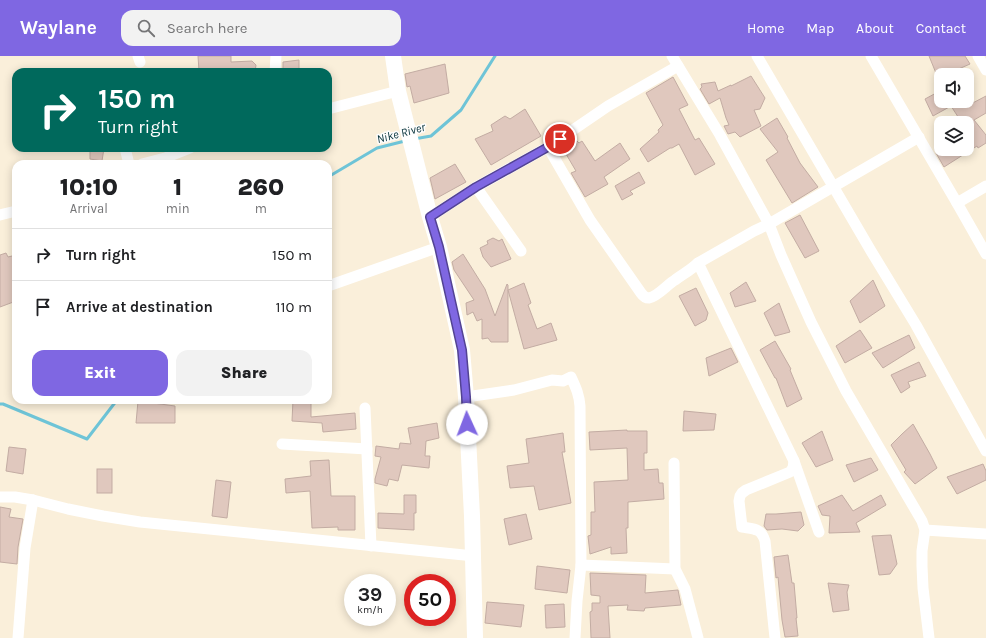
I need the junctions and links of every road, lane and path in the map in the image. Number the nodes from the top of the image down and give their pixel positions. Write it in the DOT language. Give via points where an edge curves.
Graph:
graph roads {
  1 [pos="276,56"];
  2 [pos="393,56"];
  3 [pos="672,56"];
  4 [pos="756,56"];
  5 [pos="871,56"];
  6 [pos="978,56"];
  7 [pos="678,66"];
  8 [pos="275,68"];
  9 [pos="986,70"];
  10 [pos="398,91"];
  11 [pos="332,108"];
  12 [pos="919,137"];
  13 [pos="548,147"];
  14 [pos="180,152"];
  15 [pos="157,160"];
  16 [pos="834,186"];
  17 [pos="986,186"];
  18 [pos="476,187"];
  19 [pos="957,202"];
  20 [pos="12,212"];
  21 [pos="0,215"];
  22 [pos="430,217"];
  23 [pos="768,224"];
  24 [pos="439,247"];
  25 [pos="521,251"];
  26 [pos="986,254"];
  27 [pos="698,263"];
  28 [pos="332,285"];
  29 [pos="466,397"];
  30 [pos="365,408"];
  31 [pos="282,444"];
  32 [pos="367,449"];
  33 [pos="986,451"];
  34 [pos="794,462"];
  35 [pos="674,463"];
  36 [pos="0,497"];
  37 [pos="33,500"];
  38 [pos="925,530"];
  39 [pos="819,532"];
  40 [pos="986,534"];
  41 [pos="371,546"];
  42 [pos="474,556"];
  43 [pos="581,565"];
  44 [pos="675,569"];
  45 [pos="18,638"];
  46 [pos="475,638"];
  47 [pos="575,638"];
  48 [pos="698,638"];
  49 [pos="775,638"];
  50 [pos="928,638"];
  1 -- 8 [label="street"];
  2 -- 10 [label="main road"];
  3 -- 7 [label="street"];
  4 -- 16 [label="street"];
  5 -- 12 [label="street"];
  6 -- 9 [label="street"];
  7 -- 13 [label="street" via="608,106"];
  7 -- 23 [label="street" via="720,135"];
  10 -- 11 [label="street"];
  10 -- 22 [label="main road"];
  12 -- 16 [label="street"];
  12 -- 19 [label="street"];
  13 -- 18 [label="street"];
  13 -- 27 [label="street" via="590,220 644,297 653,297"];
  14 -- 15 [label="street"];
  16 -- 23 [label="street"];
  16 -- 33 [label="street"];
  17 -- 19 [label="street"];
  18 -- 22 [label="street"];
  18 -- 25 [label="street"];
  19 -- 26 [label="street"];
  20 -- 21 [label="street"];
  22 -- 24 [label="main road"];
  23 -- 27 [label="street"];
  23 -- 38 [label="street" via="846,391"];
  24 -- 28 [label="street"];
  24 -- 29 [label="main road" via="462,350"];
  27 -- 34 [label="street"];
  29 -- 42 [label="main road"];
  29 -- 43 [label="street" via="514,390 552,380 562,381 571,377 579,395 580,406"];
  30 -- 32 [label="street"];
  31 -- 32 [label="street"];
  32 -- 41 [label="street"];
  34 -- 39 [label="street"];
  34 -- 49 [label="street" via="790,472 746,490 739,501 742,528 752,528 760,532 765,541"];
  35 -- 44 [label="street"];
  36 -- 37 [label="street"];
  37 -- 41 [label="street" via="140,522"];
  37 -- 45 [label="street" via="25,548"];
  38 -- 40 [label="street"];
  38 -- 50 [label="street" via="922,566"];
  41 -- 42 [label="street"];
  42 -- 46 [label="main road"];
  43 -- 44 [label="street"];
  43 -- 47 [label="street"];
  44 -- 48 [label="street" via="685,589"];
}
